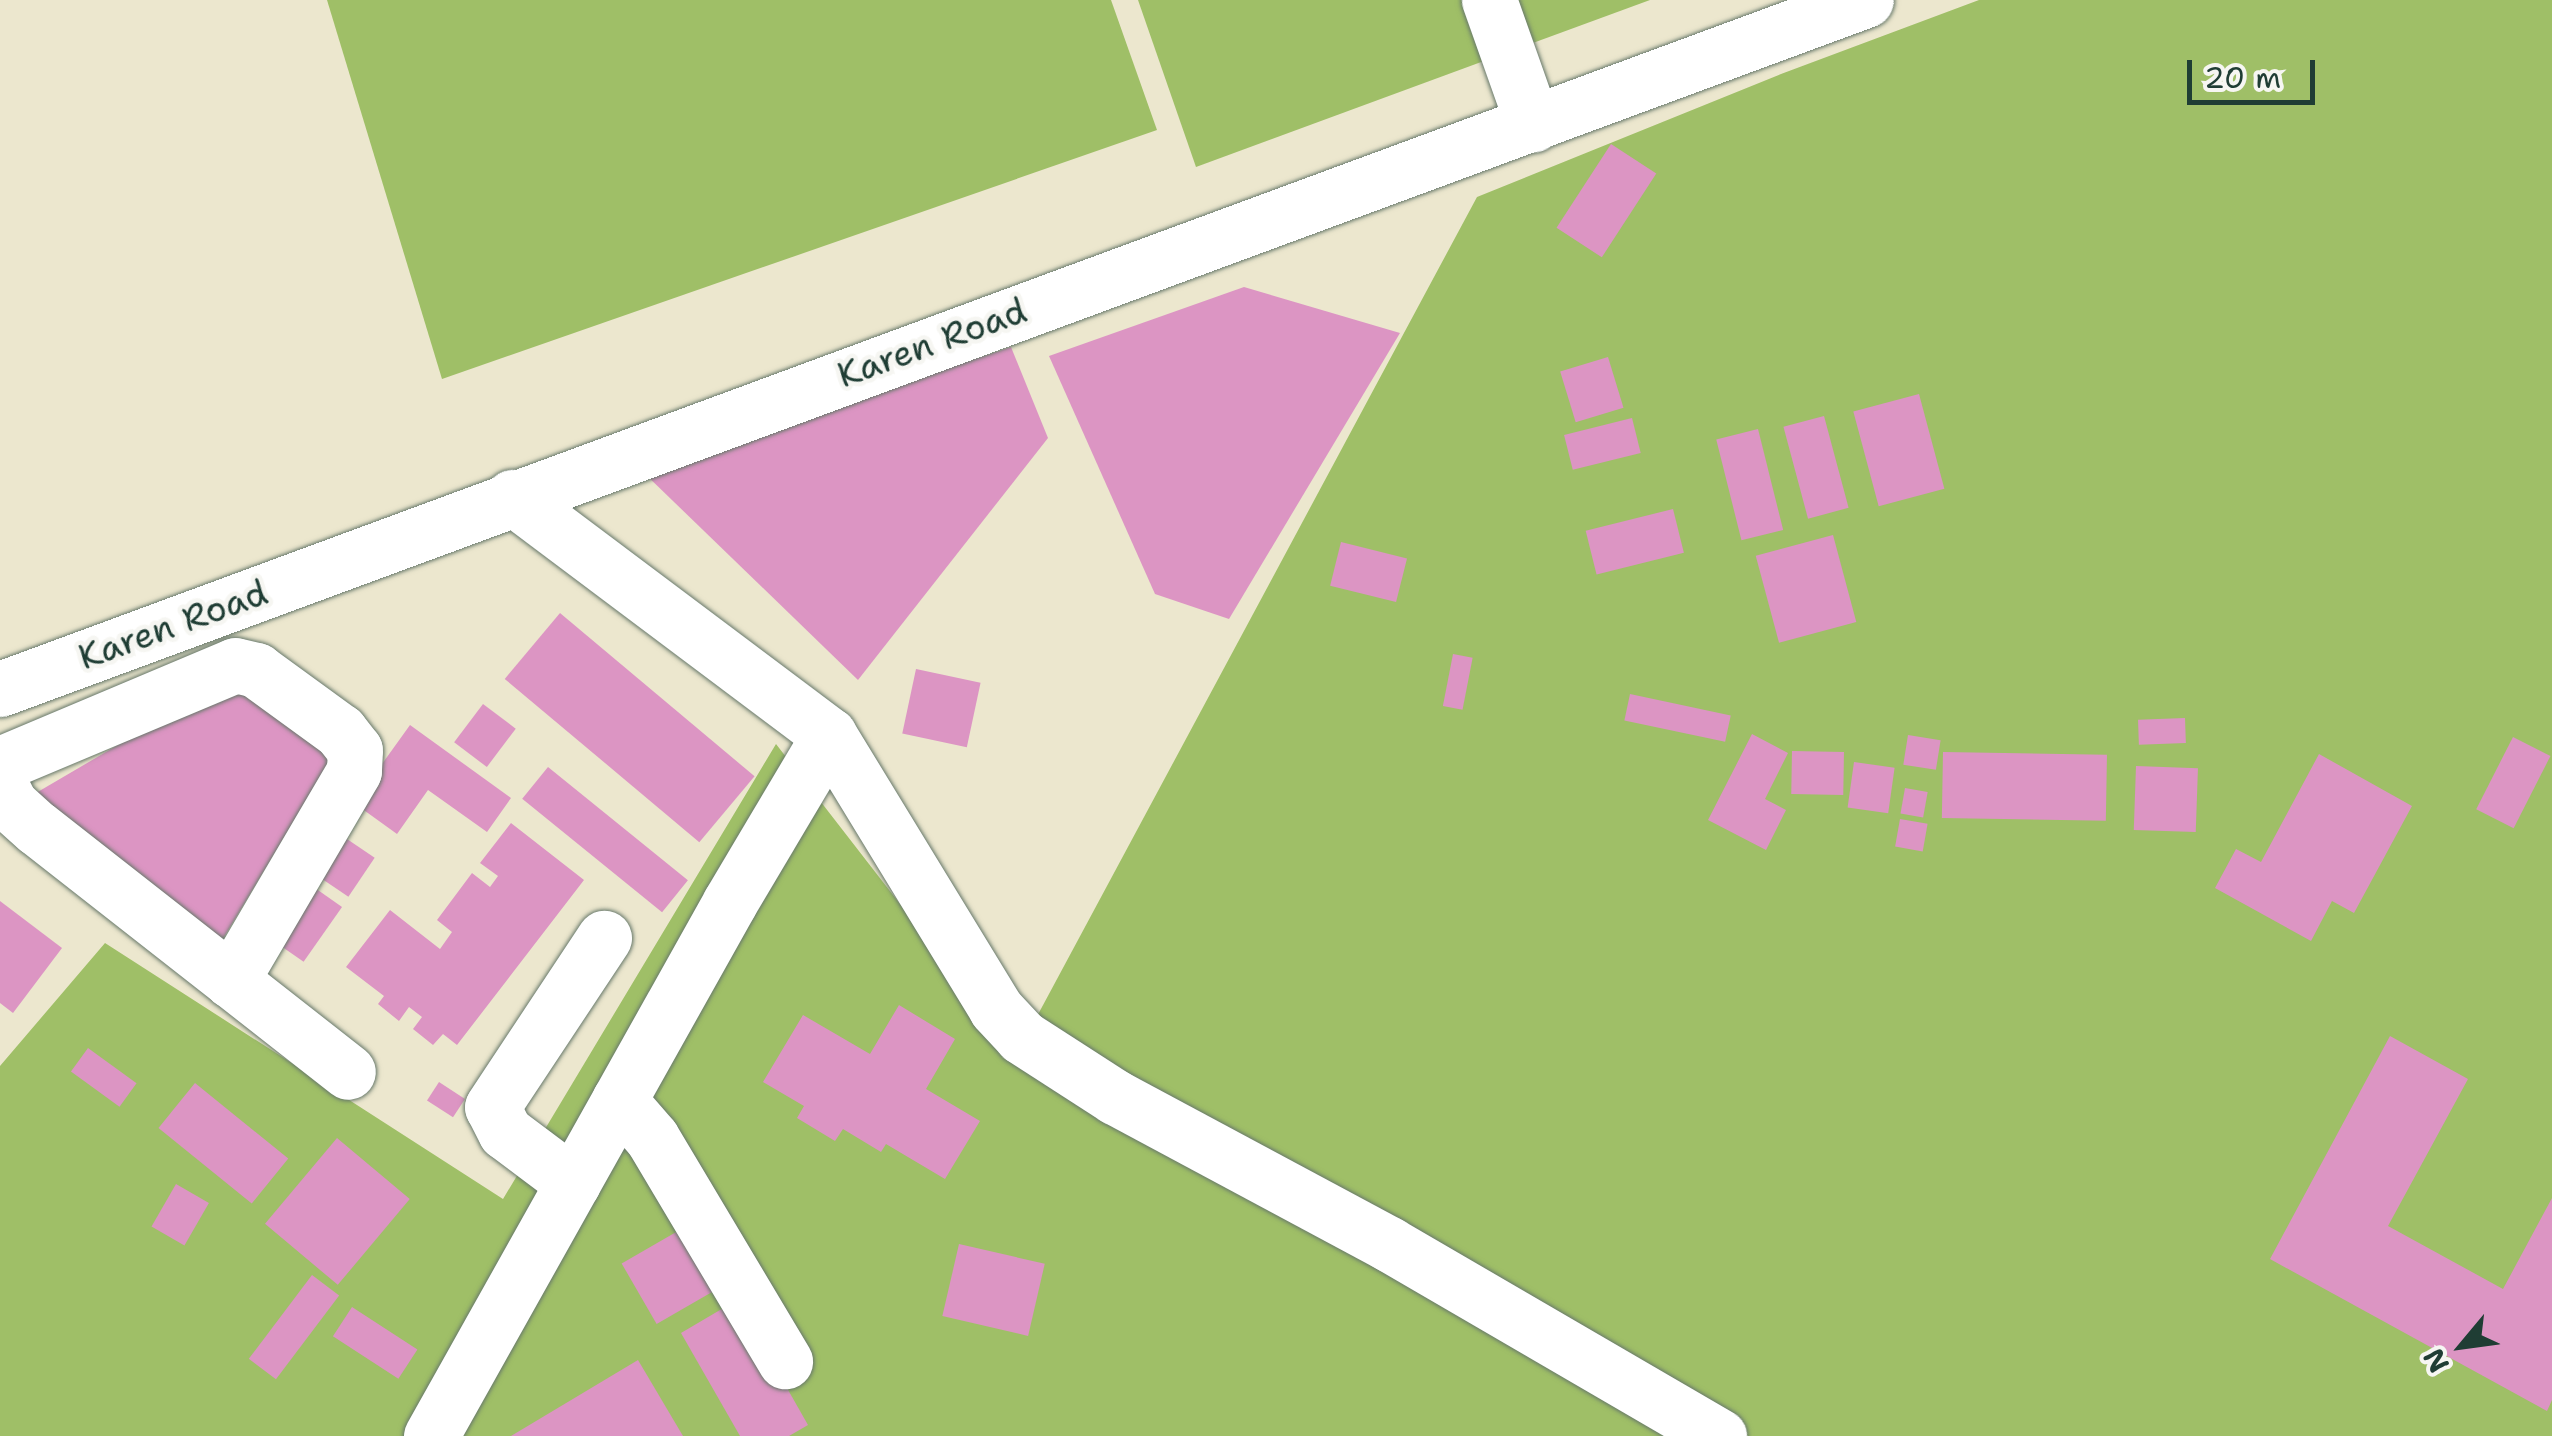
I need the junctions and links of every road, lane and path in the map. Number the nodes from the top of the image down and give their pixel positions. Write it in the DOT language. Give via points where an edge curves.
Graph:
graph roads {
  1 [pos="1489,0"];
  2 [pos="1866,0"];
  3 [pos="1533,124"];
  4 [pos="512,497"];
  5 [pos="0,690"];
  6 [pos="829,735"];
  7 [pos="0,764"];
  8 [pos="0,784"];
  9 [pos="604,938"];
  10 [pos="231,981"];
  11 [pos="348,1072"];
  12 [pos="619,1100"];
  13 [pos="572,1183"];
  14 [pos="785,1361"];
  15 [pos="431,1436"];
  16 [pos="1719,1436"];
  1 -- 3 [label="street"];
  2 -- 3 [label="street, Karen Road"];
  3 -- 4 [label="street, Karen Road"];
  4 -- 5 [label="street, Karen Road"];
  4 -- 6 [label="street"];
  6 -- 12 [label="street"];
  6 -- 16 [label="street" via="996,1009 1022,1038 1115,1097 1390,1244"];
  7 -- 10 [label="street" via="235,665 256,670 340,732 355,750 354,771"];
  8 -- 10 [label="street" via="10,804 37,828"];
  9 -- 13 [label="street" via="492,1107 505,1132"];
  10 -- 11 [label="street"];
  12 -- 13 [label="street"];
  12 -- 14 [label="street" via="652,1138"];
  13 -- 15 [label="street"];
}
